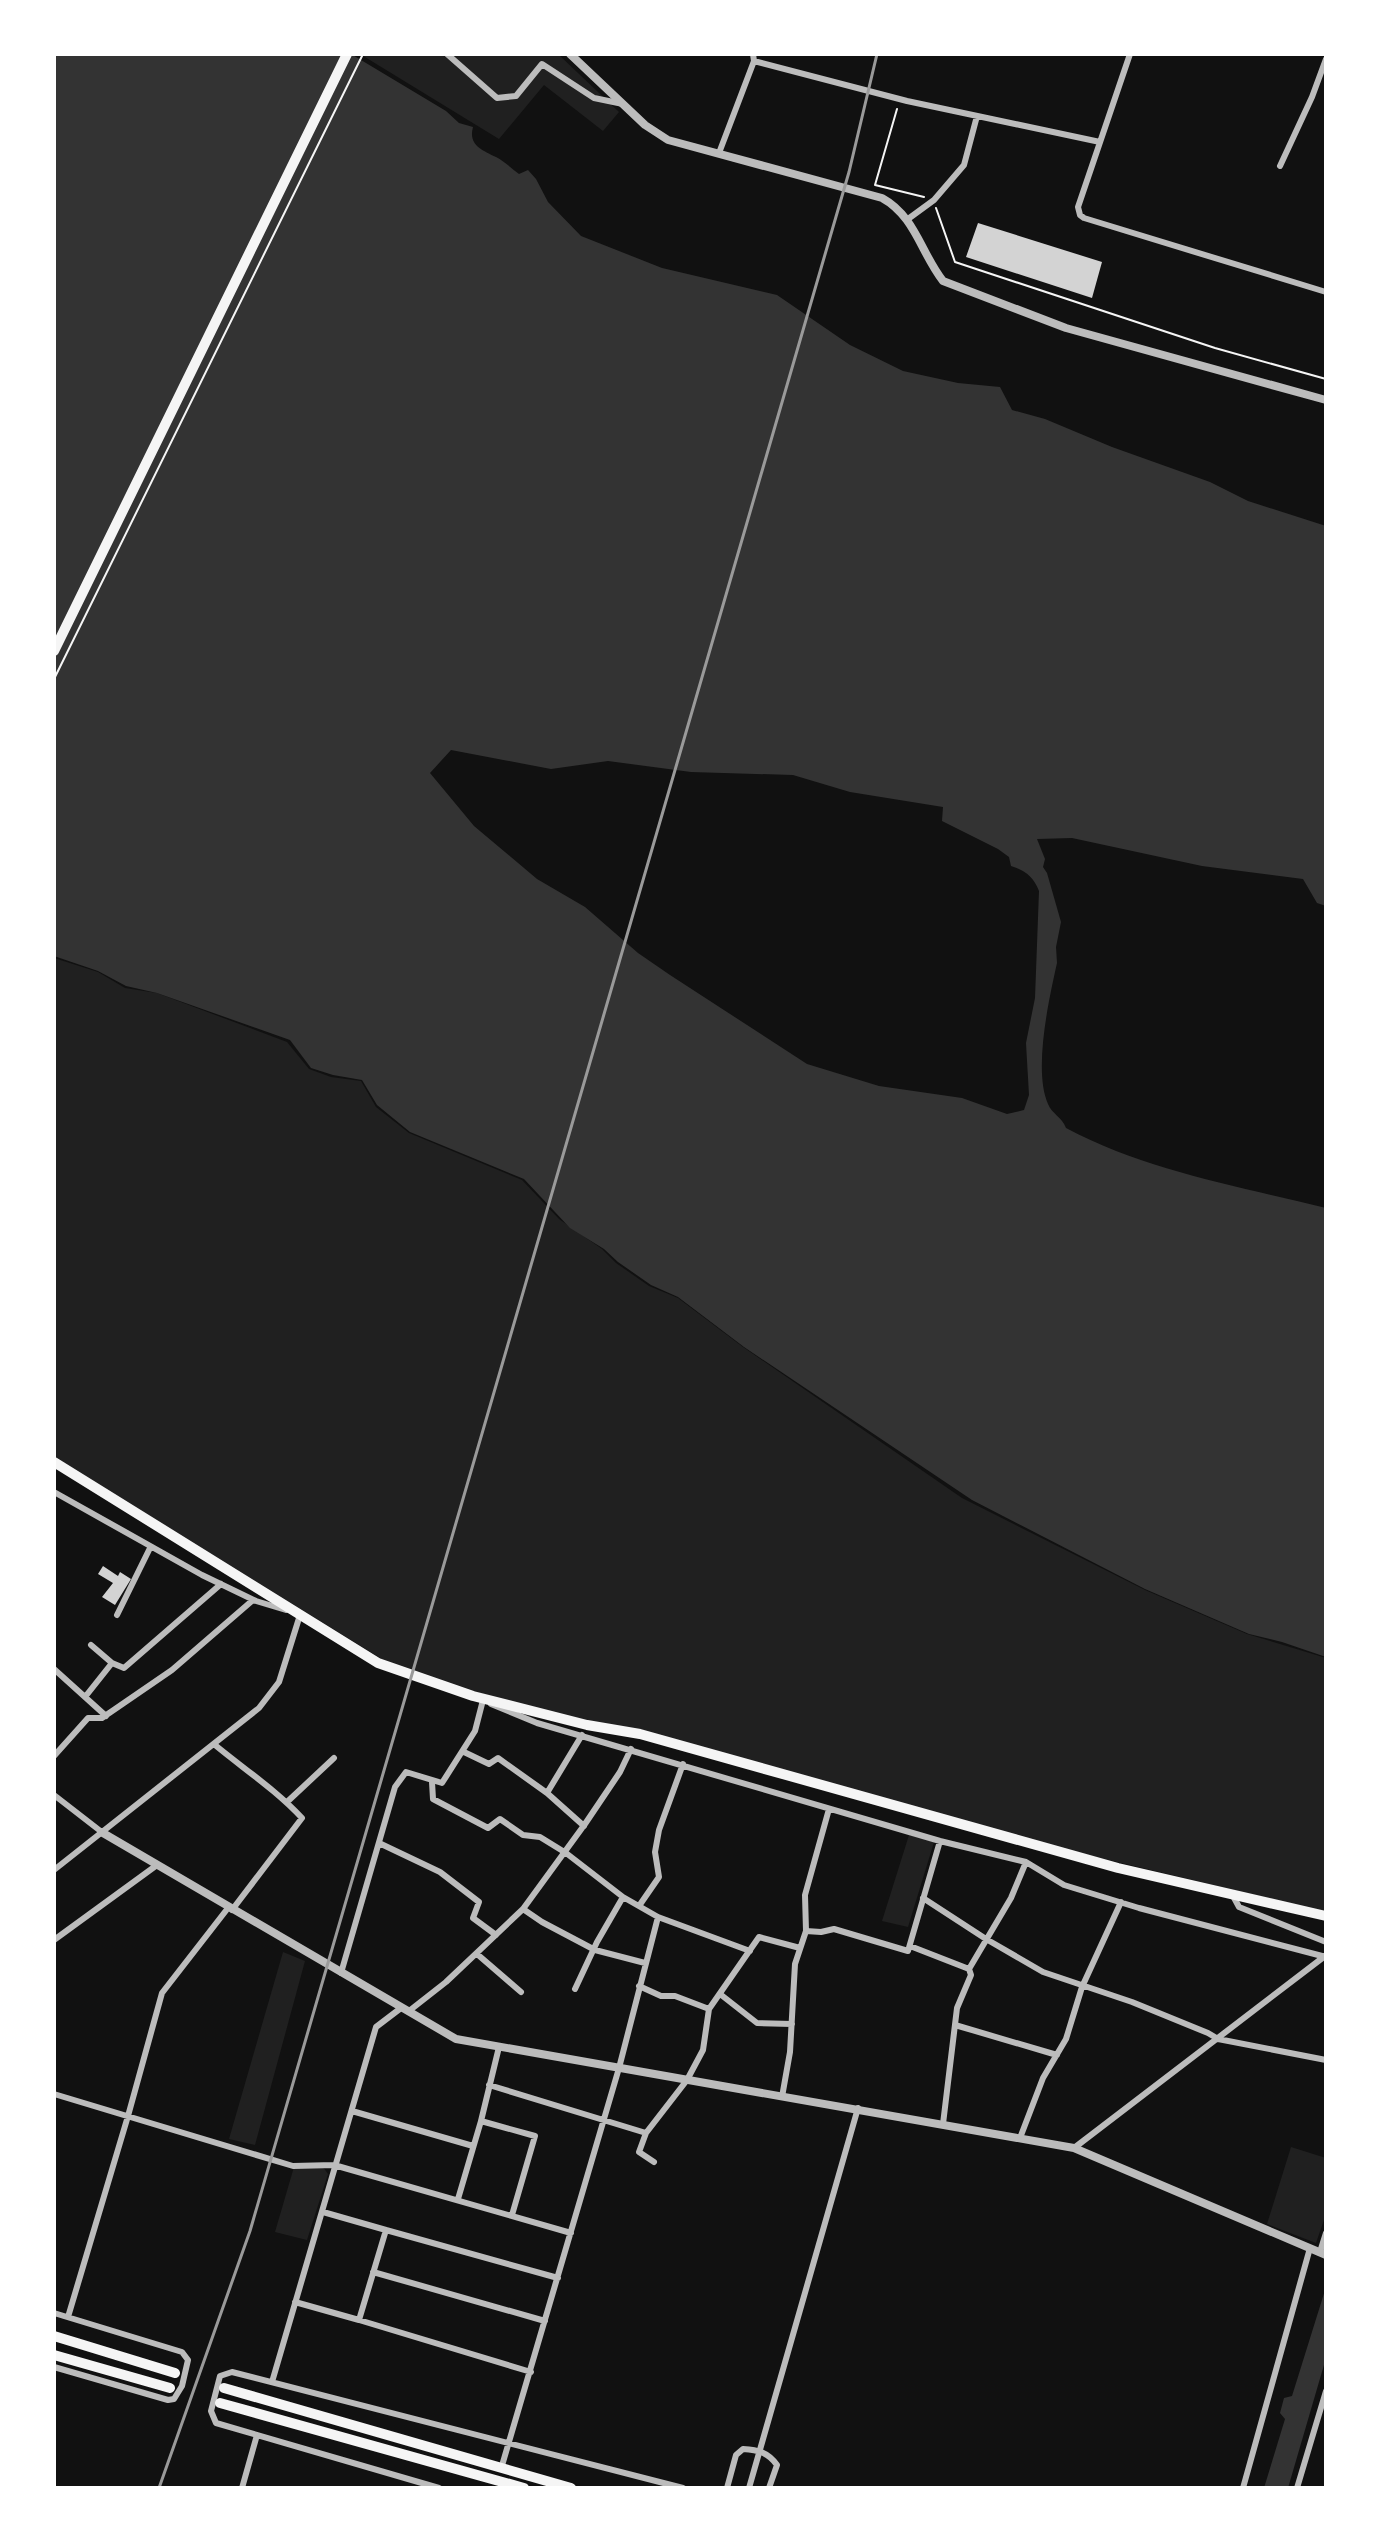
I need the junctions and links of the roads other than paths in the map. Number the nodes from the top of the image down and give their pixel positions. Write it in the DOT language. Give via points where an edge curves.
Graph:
graph roads {
  1 [pos="347,54"];
  2 [pos="447,54"];
  3 [pos="570,54"];
  4 [pos="1130,54"];
  5 [pos="754,58"];
  6 [pos="1326,59"];
  7 [pos="623,104"];
  8 [pos="977,116"];
  9 [pos="1100,142"];
  10 [pos="719,153"];
  11 [pos="1280,166"];
  12 [pos="908,219"];
  13 [pos="1326,292"];
  14 [pos="1326,400"];
  15 [pos="54,651"];
  16 [pos="54,1462"];
  17 [pos="55,1495"];
  18 [pos="150,1548"];
  19 [pos="221,1584"];
  20 [pos="253,1600"];
  21 [pos="117,1615"];
  22 [pos="300,1615"];
  23 [pos="91,1645"];
  24 [pos="112,1663"];
  25 [pos="54,1669"];
  26 [pos="85,1697"];
  27 [pos="478,1698"];
  28 [pos="106,1716"];
  29 [pos="582,1735"];
  30 [pos="215,1745"];
  31 [pos="631,1749"];
  32 [pos="464,1752"];
  33 [pos="54,1756"];
  34 [pos="334,1758"];
  35 [pos="683,1764"];
  36 [pos="432,1782"];
  37 [pos="547,1793"];
  38 [pos="54,1795"];
  39 [pos="287,1802"];
  40 [pos="829,1809"];
  41 [pos="584,1826"];
  42 [pos="103,1833"];
  43 [pos="940,1841"];
  44 [pos="379,1843"];
  45 [pos="566,1853"];
  46 [pos="1026,1862"];
  47 [pos="157,1865"];
  48 [pos="54,1870"];
  49 [pos="1232,1894"];
  50 [pos="623,1897"];
  51 [pos="923,1898"];
  52 [pos="1121,1902"];
  53 [pos="639,1906"];
  54 [pos="230,1909"];
  55 [pos="523,1909"];
  56 [pos="1326,1916"];
  57 [pos="658,1917"];
  58 [pos="806,1931"];
  59 [pos="496,1935"];
  60 [pos="986,1939"];
  61 [pos="54,1940"];
  62 [pos="1326,1942"];
  63 [pos="910,1946"];
  64 [pos="800,1948"];
  65 [pos="595,1950"];
  66 [pos="750,1951"];
  67 [pos="477,1954"];
  68 [pos="1326,1956"];
  69 [pos="645,1963"];
  70 [pos="969,1969"];
  71 [pos="341,1973"];
  72 [pos="639,1986"];
  73 [pos="1082,1987"];
  74 [pos="575,1989"];
  75 [pos="521,1992"];
  76 [pos="720,1994"];
  77 [pos="709,2009"];
  78 [pos="405,2010"];
  79 [pos="792,2024"];
  80 [pos="955,2025"];
  81 [pos="1218,2039"];
  82 [pos="499,2047"];
  83 [pos="1057,2055"];
  84 [pos="1326,2060"];
  85 [pos="619,2068"];
  86 [pos="687,2080"];
  87 [pos="489,2085"];
  88 [pos="54,2094"];
  89 [pos="782,2097"];
  90 [pos="858,2108"];
  91 [pos="352,2111"];
  92 [pos="128,2116"];
  93 [pos="481,2121"];
  94 [pos="603,2121"];
  95 [pos="943,2124"];
  96 [pos="646,2133"];
  97 [pos="1020,2138"];
  98 [pos="473,2146"];
  99 [pos="1074,2148"];
  100 [pos="654,2162"];
  101 [pos="334,2165"];
  102 [pos="458,2199"];
  103 [pos="323,2212"];
  104 [pos="512,2215"];
  105 [pos="386,2230"];
  106 [pos="571,2233"];
  107 [pos="1326,2233"];
  108 [pos="1310,2248"];
  109 [pos="1323,2253"];
  110 [pos="373,2272"];
  111 [pos="558,2278"];
  112 [pos="295,2302"];
  113 [pos="54,2313"];
  114 [pos="68,2317"];
  115 [pos="359,2320"];
  116 [pos="545,2321"];
  117 [pos="54,2336"];
  118 [pos="54,2355"];
  119 [pos="54,2367"];
  120 [pos="531,2372"];
  121 [pos="175,2373"];
  122 [pos="272,2382"];
  123 [pos="170,2388"];
  124 [pos="224,2388"];
  125 [pos="1326,2391"];
  126 [pos="220,2403"];
  127 [pos="257,2435"];
  128 [pos="511,2442"];
  129 [pos="759,2450"];
  130 [pos="502,2468"];
  131 [pos="497,2484"];
  132 [pos="242,2488"];
  133 [pos="439,2488"];
  134 [pos="524,2488"];
  135 [pos="571,2488"];
  136 [pos="683,2488"];
  137 [pos="727,2488"];
  138 [pos="749,2488"];
  139 [pos="769,2488"];
  140 [pos="1243,2488"];
  141 [pos="1297,2488"];
  1 -- 15 [label="main road"];
  2 -- 7 [label="street" via="497,98 516,96 542,64 594,98"];
  3 -- 7 [label="street"];
  4 -- 9 [label="street"];
  5 -- 8 [label="street"];
  5 -- 10 [label="street"];
  6 -- 11 [label="street"];
  7 -- 10 [label="street" via="668,140"];
  8 -- 9 [label="street"];
  8 -- 12 [label="street" via="964,165 934,200"];
  9 -- 13 [label="street" via="1078,207 1084,218"];
  10 -- 12 [label="street" via="882,198"];
  12 -- 14 [label="street" via="943,281 1066,328"];
  16 -- 22 [label="main road"];
  17 -- 18 [label="street"];
  18 -- 19 [label="street"];
  18 -- 21 [label="street"];
  19 -- 20 [label="street"];
  19 -- 24 [label="street" via="124,1668"];
  20 -- 22 [label="street"];
  20 -- 28 [label="street" via="172,1670"];
  22 -- 27 [label="main road" via="378,1663"];
  22 -- 30 [label="street" via="269,1697"];
  23 -- 24 [label="street"];
  24 -- 26 [label="street"];
  25 -- 26 [label="street"];
  26 -- 28 [label="street"];
  27 -- 29 [label="street" via="515,1716"];
  27 -- 32 [label="street" via="475,1731"];
  27 -- 49 [label="main road" via="640,1734 1118,1868"];
  28 -- 33 [label="street" via="88,1718"];
  29 -- 31 [label="street"];
  29 -- 37 [label="street"];
  30 -- 39 [label="street"];
  30 -- 42 [label="street"];
  31 -- 35 [label="street"];
  31 -- 41 [label="street"];
  32 -- 36 [label="street" via="442,1783"];
  32 -- 37 [label="street" via="489,1764 498,1758"];
  34 -- 39 [label="street"];
  35 -- 40 [label="street"];
  35 -- 53 [label="street" via="659,1830 659,1877"];
  36 -- 44 [label="street" via="406,1772 395,1787"];
  36 -- 45 [label="street" via="433,1799 468,1819 488,1828 500,1819"];
  37 -- 41 [label="street"];
  38 -- 42 [label="street"];
  39 -- 54 [label="street" via="302,1818"];
  40 -- 43 [label="street"];
  40 -- 58 [label="street" via="805,1895"];
  41 -- 45 [label="street"];
  42 -- 47 [label="street"];
  42 -- 48 [label="street"];
  43 -- 46 [label="street"];
  43 -- 51 [label="street"];
  44 -- 59 [label="street" via="440,1872 479,1902 473,1918"];
  44 -- 71 [label="street"];
  45 -- 50 [label="street"];
  45 -- 55 [label="street"];
  46 -- 52 [label="street" via="1064,1885"];
  46 -- 60 [label="street"];
  47 -- 54 [label="street"];
  47 -- 61 [label="street"];
  49 -- 56 [label="main road"];
  49 -- 62 [label="street" via="1239,1907"];
  50 -- 53 [label="street"];
  50 -- 65 [label="street"];
  51 -- 60 [label="street"];
  51 -- 63 [label="street"];
  52 -- 68 [label="street"];
  52 -- 73 [label="street"];
  53 -- 57 [label="street"];
  54 -- 71 [label="street"];
  54 -- 92 [label="street" via="162,1993"];
  55 -- 59 [label="street"];
  55 -- 65 [label="street"];
  57 -- 66 [label="street"];
  57 -- 69 [label="street"];
  58 -- 63 [label="street" via="834,1929 908,1951"];
  58 -- 64 [label="street"];
  59 -- 67 [label="street"];
  60 -- 70 [label="street"];
  60 -- 73 [label="street" via="1043,1972"];
  63 -- 70 [label="street"];
  64 -- 66 [label="street" via="759,1937"];
  64 -- 79 [label="street"];
  65 -- 69 [label="street"];
  65 -- 74 [label="street"];
  66 -- 76 [label="street"];
  67 -- 75 [label="street"];
  67 -- 78 [label="street"];
  68 -- 81 [label="street"];
  69 -- 72 [label="street"];
  70 -- 80 [label="street"];
  71 -- 78 [label="street"];
  72 -- 77 [label="street"];
  72 -- 85 [label="street"];
  73 -- 81 [label="street"];
  73 -- 83 [label="street"];
  76 -- 77 [label="street"];
  76 -- 79 [label="street" via="757,2023"];
  77 -- 86 [label="street" via="703,2050"];
  78 -- 82 [label="street" via="456,2039"];
  78 -- 91 [label="street" via="376,2027"];
  79 -- 89 [label="street"];
  80 -- 83 [label="street"];
  80 -- 95 [label="street"];
  81 -- 84 [label="street"];
  81 -- 99 [label="street"];
  82 -- 85 [label="street"];
  82 -- 87 [label="street"];
  83 -- 97 [label="street"];
  85 -- 86 [label="street"];
  85 -- 94 [label="street"];
  86 -- 89 [label="street"];
  86 -- 96 [label="street"];
  87 -- 93 [label="street"];
  87 -- 94 [label="street"];
  88 -- 92 [label="street"];
  89 -- 90 [label="street"];
  90 -- 95 [label="street"];
  90 -- 129 [label="street"];
  91 -- 98 [label="street"];
  91 -- 101 [label="street"];
  92 -- 101 [label="street" via="293,2166"];
  92 -- 114 [label="street"];
  93 -- 98 [label="street"];
  93 -- 104 [label="street" via="535,2136"];
  94 -- 96 [label="street"];
  94 -- 106 [label="street"];
  95 -- 97 [label="street"];
  96 -- 100 [label="street" via="639,2152"];
  97 -- 99 [label="street"];
  98 -- 102 [label="street"];
  99 -- 108 [label="street"];
  101 -- 102 [label="street"];
  101 -- 103 [label="street"];
  102 -- 104 [label="street"];
  103 -- 105 [label="street"];
  103 -- 112 [label="street"];
  104 -- 106 [label="street"];
  105 -- 110 [label="street"];
  105 -- 111 [label="street"];
  106 -- 111 [label="street"];
  107 -- 109 [label="street"];
  108 -- 109 [label="street"];
  108 -- 140 [label="street"];
  110 -- 115 [label="street"];
  110 -- 116 [label="street"];
  111 -- 116 [label="street"];
  112 -- 115 [label="street"];
  112 -- 122 [label="street"];
  113 -- 114 [label="street"];
  114 -- 119 [label="street" via="182,2352 188,2360 186,2372 174,2399 168,2400"];
  115 -- 120 [label="street"];
  116 -- 120 [label="street"];
  117 -- 121 [label="main road"];
  118 -- 123 [label="main road"];
  120 -- 128 [label="street"];
  122 -- 127 [label="street" via="232,2372 220,2376 216,2388 211,2411 216,2423"];
  122 -- 128 [label="street"];
  124 -- 130 [label="main road"];
  125 -- 141 [label="street"];
  126 -- 131 [label="main road"];
  127 -- 132 [label="street"];
  127 -- 133 [label="street"];
  128 -- 130 [label="street"];
  128 -- 136 [label="street"];
  129 -- 137 [label="street" via="743,2449 736,2455"];
  129 -- 138 [label="street"];
  129 -- 139 [label="street" via="777,2465"];
  130 -- 131 [label="street"];
  130 -- 135 [label="main road"];
  131 -- 134 [label="main road"];
}
